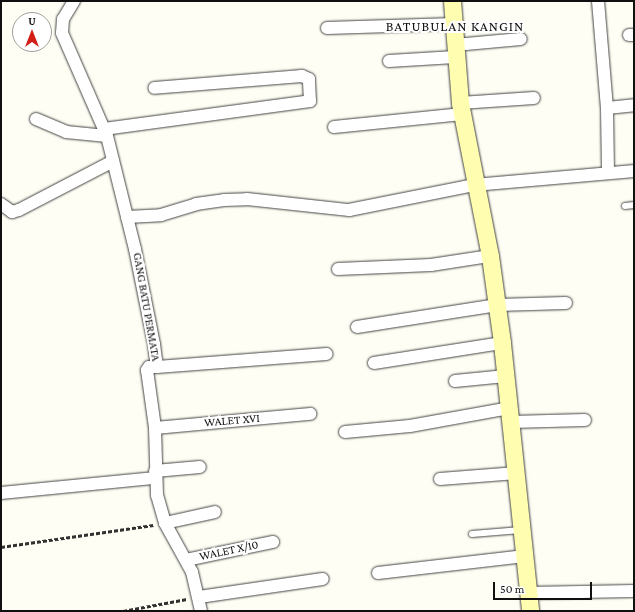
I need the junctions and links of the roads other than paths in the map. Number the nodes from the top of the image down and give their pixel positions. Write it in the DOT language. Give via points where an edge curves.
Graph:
graph roads {
  1 [pos="74,1"];
  2 [pos="452,1"];
  3 [pos="598,1"];
  4 [pos="454,24"];
  5 [pos="327,28"];
  6 [pos="521,39"];
  7 [pos="455,51"];
  8 [pos="389,61"];
  9 [pos="154,88"];
  10 [pos="534,98"];
  11 [pos="634,105"];
  12 [pos="606,108"];
  13 [pos="461,109"];
  14 [pos="36,119"];
  15 [pos="334,127"];
  16 [pos="106,132"];
  17 [pos="113,162"];
  18 [pos="634,171"];
  19 [pos="608,172"];
  20 [pos="474,185"];
  21 [pos="1,204"];
  22 [pos="634,205"];
  23 [pos="625,206"];
  24 [pos="127,217"];
  25 [pos="490,256"];
  26 [pos="338,269"];
  27 [pos="566,303"];
  28 [pos="497,305"];
  29 [pos="357,327"];
  30 [pos="502,343"];
  31 [pos="327,354"];
  32 [pos="374,363"];
  33 [pos="157,367"];
  34 [pos="506,376"];
  35 [pos="455,381"];
  36 [pos="310,414"];
  37 [pos="510,415"];
  38 [pos="585,420"];
  39 [pos="155,428"];
  40 [pos="345,432"];
  41 [pos="200,467"];
  42 [pos="517,473"];
  43 [pos="155,475"];
  44 [pos="440,479"];
  45 [pos="1,494"];
  46 [pos="215,512"];
  47 [pos="165,523"];
  48 [pos="523,529"];
  49 [pos="472,534"];
  50 [pos="273,542"];
  51 [pos="525,556"];
  52 [pos="186,560"];
  53 [pos="378,573"];
  54 [pos="323,579"];
  55 [pos="634,591"];
  56 [pos="528,593"];
  57 [pos="200,597"];
  58 [pos="201,611"];
  59 [pos="530,611"];
  1 -- 16 [label="street, GANG BATU PERMATA" via="63,19 62,33"];
  2 -- 4 [label="street"];
  3 -- 12 [label="street"];
  4 -- 5 [label="street"];
  4 -- 7 [label="street"];
  6 -- 7 [label="street"];
  7 -- 8 [label="street"];
  7 -- 13 [label="street"];
  9 -- 16 [label="street" via="302,76 308,78 310,101"];
  10 -- 13 [label="street"];
  11 -- 12 [label="street"];
  12 -- 19 [label="street"];
  13 -- 15 [label="street"];
  13 -- 20 [label="street"];
  14 -- 16 [label="street" via="66,132"];
  16 -- 17 [label="street, GANG BATU PERMATA"];
  17 -- 21 [label="street" via="19,210 12,212"];
  17 -- 24 [label="street, GANG BATU PERMATA"];
  18 -- 19 [label="street"];
  19 -- 20 [label="street"];
  20 -- 24 [label="street" via="349,210 224,200 196,204 162,215"];
  20 -- 25 [label="street"];
  22 -- 23 [label="lane"];
  24 -- 33 [label="street, GANG BATU PERMATA"];
  25 -- 26 [label="street" via="431,265"];
  25 -- 28 [label="street"];
  27 -- 28 [label="street"];
  28 -- 29 [label="street"];
  28 -- 30 [label="street"];
  30 -- 32 [label="street"];
  30 -- 34 [label="street"];
  31 -- 33 [label="street"];
  33 -- 39 [label="street, GANG BATU PERMATA" via="149,367 147,370"];
  34 -- 35 [label="street"];
  34 -- 37 [label="street"];
  36 -- 39 [label="street, WALET XVI"];
  37 -- 38 [label="street"];
  37 -- 40 [label="street"];
  37 -- 42 [label="street"];
  39 -- 43 [label="street, GANG BATU PERMATA"];
  41 -- 43 [label="street"];
  42 -- 44 [label="street"];
  42 -- 48 [label="street"];
  43 -- 45 [label="street"];
  43 -- 47 [label="street, GANG BATU PERMATA"];
  46 -- 47 [label="street"];
  47 -- 52 [label="street, GANG BATU PERMATA"];
  48 -- 49 [label="lane"];
  48 -- 51 [label="street"];
  50 -- 52 [label="street, WALET X/10"];
  51 -- 53 [label="street"];
  51 -- 56 [label="street"];
  52 -- 57 [label="street, GANG BATU PERMATA"];
  54 -- 57 [label="street"];
  55 -- 56 [label="street"];
  56 -- 59 [label="street"];
  57 -- 58 [label="street, GANG BATU PERMATA"];
}
